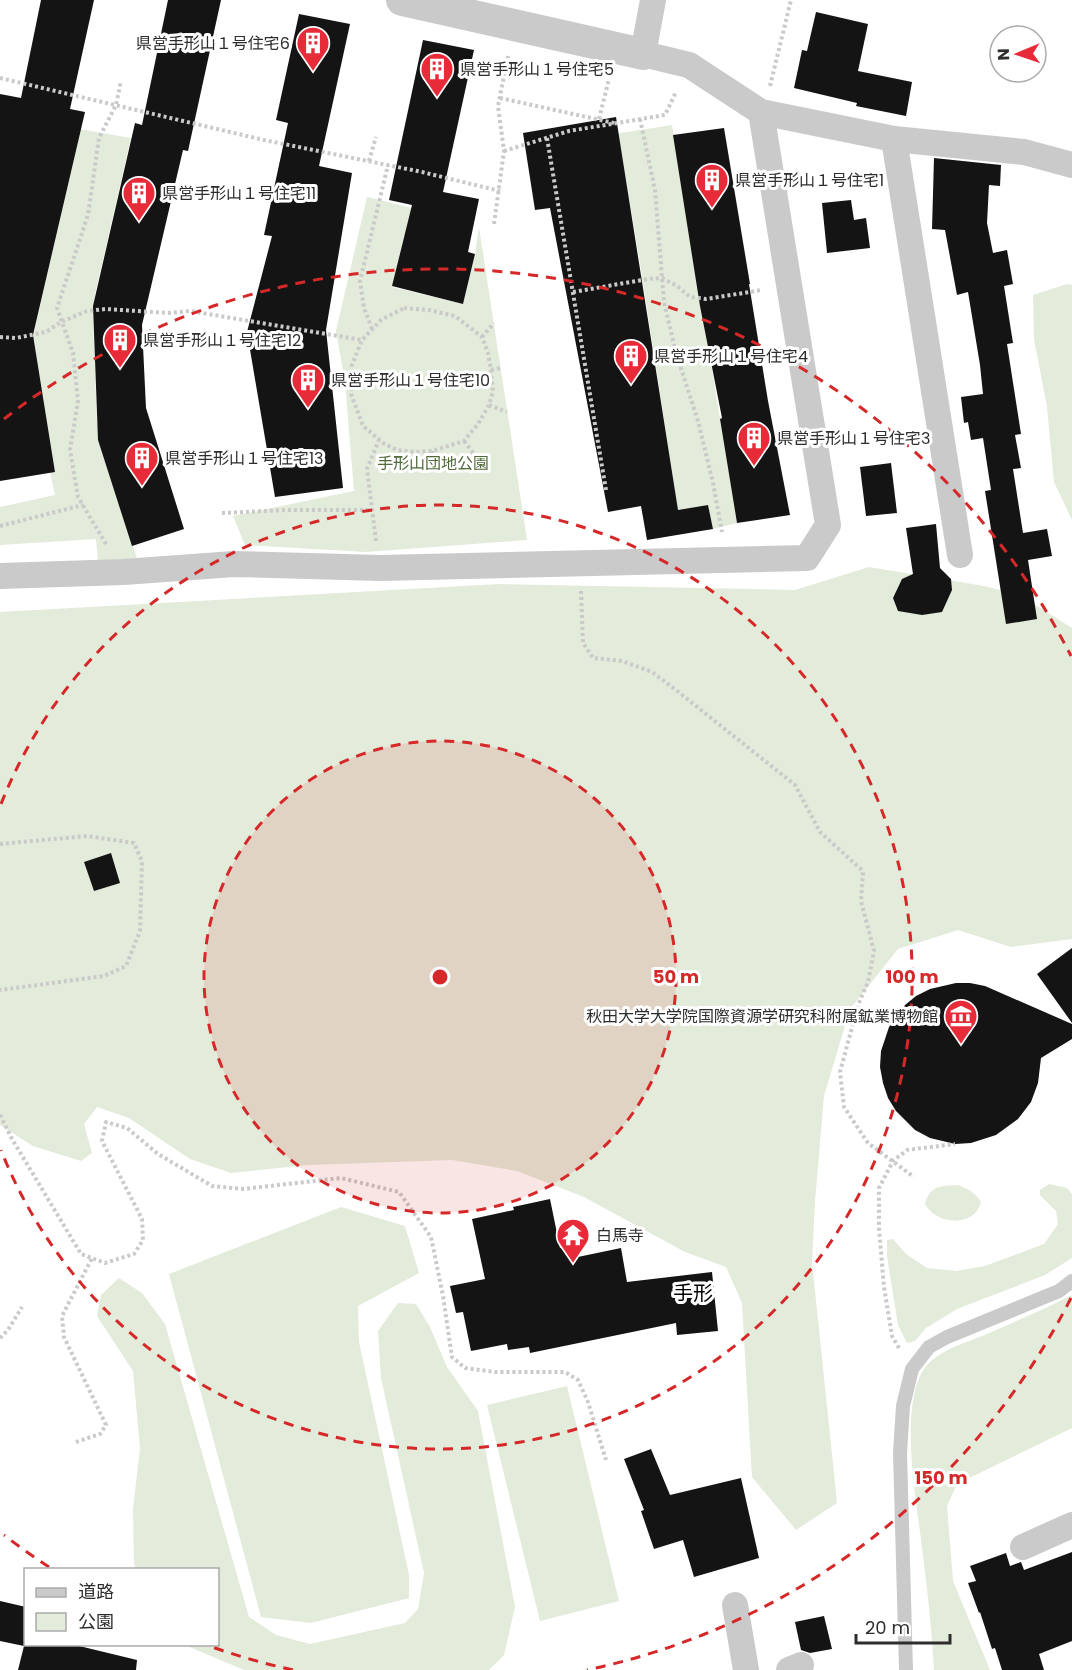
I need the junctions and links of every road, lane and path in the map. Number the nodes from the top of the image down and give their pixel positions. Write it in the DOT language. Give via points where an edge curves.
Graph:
graph roads {
  1 [pos="402,0"];
  2 [pos="653,0"];
  3 [pos="791,0"];
  4 [pos="451,5"];
  5 [pos="510,50"];
  6 [pos="643,54"];
  7 [pos="689,65"];
  8 [pos="611,72"];
  9 [pos="0,78"];
  10 [pos="121,81"];
  11 [pos="500,98"];
  12 [pos="116,105"];
  13 [pos="761,112"];
  14 [pos="599,119"];
  15 [pos="640,119"];
  16 [pos="618,123"];
  17 [pos="376,137"];
  18 [pos="547,138"];
  19 [pos="894,139"];
  20 [pos="504,151"];
  21 [pos="369,161"];
  22 [pos="388,165"];
  23 [pos="1072,165"];
  24 [pos="500,191"];
  25 [pos="494,224"];
  26 [pos="662,278"];
  27 [pos="789,285"];
  28 [pos="573,292"];
  29 [pos="61,322"];
  30 [pos="494,323"];
  31 [pos="372,329"];
  32 [pos="0,337"];
  33 [pos="482,337"];
  34 [pos="362,340"];
  35 [pos="501,368"];
  36 [pos="491,370"];
  37 [pos="489,405"];
  38 [pos="507,412"];
  39 [pos="379,440"];
  40 [pos="464,441"];
  41 [pos="432,451"];
  42 [pos="477,458"];
  43 [pos="435,472"];
  44 [pos="606,489"];
  45 [pos="83,505"];
  46 [pos="372,510"];
  47 [pos="222,513"];
  48 [pos="0,526"];
  49 [pos="960,555"];
  50 [pos="728,560"];
  51 [pos="380,568"];
  52 [pos="124,572"];
  53 [pos="0,576"];
  54 [pos="581,584"];
  55 [pos="0,844"];
  56 [pos="0,990"];
  57 [pos="0,1115"];
  58 [pos="955,1144"];
  59 [pos="893,1161"];
  60 [pos="914,1177"];
  61 [pos="92,1258"];
  62 [pos="1072,1281"];
  63 [pos="22,1307"];
  64 [pos="0,1338"];
  65 [pos="912,1369"];
  66 [pos="76,1442"];
  67 [pos="606,1460"];
  68 [pos="1072,1525"];
  69 [pos="1023,1547"];
  70 [pos="735,1605"];
  71 [pos="746,1670"];
  72 [pos="906,1670"];
  1 -- 4 [label="street"];
  2 -- 6 [label="street"];
  3 -- 13 [label="path"];
  4 -- 6 [label="street"];
  5 -- 11 [label="path"];
  6 -- 7 [label="street"];
  7 -- 13 [label="street"];
  7 -- 15 [label="path" via="665,115"];
  8 -- 14 [label="path"];
  9 -- 12 [label="path"];
  10 -- 12 [label="path"];
  11 -- 14 [label="path"];
  11 -- 20 [label="path"];
  12 -- 21 [label="path"];
  12 -- 29 [label="path" via="99,138 88,215 57,308"];
  13 -- 19 [label="street"];
  13 -- 27 [label="street"];
  14 -- 16 [label="path"];
  15 -- 16 [label="path"];
  15 -- 26 [label="path" via="656,190"];
  16 -- 18 [label="path"];
  17 -- 21 [label="path"];
  18 -- 20 [label="path"];
  18 -- 28 [label="path"];
  19 -- 23 [label="street" via="1024,152"];
  19 -- 49 [label="street"];
  20 -- 24 [label="path"];
  21 -- 22 [label="path"];
  22 -- 24 [label="path"];
  22 -- 31 [label="path" via="360,281"];
  24 -- 25 [label="path"];
  26 -- 27 [label="path" via="690,297 706,299"];
  26 -- 28 [label="path"];
  26 -- 50 [label="path" via="664,302 698,421"];
  27 -- 50 [label="street" via="828,525 807,558"];
  28 -- 44 [label="path"];
  29 -- 32 [label="path" via="46,332"];
  29 -- 34 [label="path" via="87,311 106,309 168,313 190,310"];
  29 -- 45 [label="path" via="73,353 78,402 70,450 78,497"];
  30 -- 33 [label="path"];
  31 -- 33 [label="path" via="404,308 455,316"];
  31 -- 34 [label="path"];
  33 -- 36 [label="path"];
  34 -- 39 [label="path" via="352,365 351,394 363,426"];
  35 -- 36 [label="path"];
  36 -- 37 [label="path" via="493,392"];
  37 -- 38 [label="path"];
  37 -- 40 [label="path"];
  39 -- 41 [label="path" via="397,450"];
  39 -- 46 [label="path" via="367,469"];
  40 -- 41 [label="path"];
  40 -- 42 [label="path"];
  41 -- 43 [label="path"];
  45 -- 48 [label="path"];
  45 -- 52 [label="path"];
  46 -- 47 [label="path"];
  46 -- 51 [label="path"];
  50 -- 51 [label="street"];
  51 -- 52 [label="street" via="234,564"];
  52 -- 53 [label="street"];
  54 -- 59 [label="path" via="583,643 593,658 622,661 652,672 675,690 795,785 820,832 863,871 861,900 874,951 840,1072 844,1107 868,1143"];
  55 -- 56 [label="path" via="87,836 134,843 142,861 140,931 126,966 104,975"];
  57 -- 61 [label="path" via="81,1254"];
  58 -- 59 [label="path" via="907,1150"];
  59 -- 60 [label="path"];
  59 -- 65 [label="path" via="879,1188 884,1287 892,1336"];
  61 -- 66 [label="path" via="62,1316 64,1337 106,1425 100,1434"];
  61 -- 67 [label="path" via="105,1263 134,1254 142,1240 142,1219 102,1141 106,1122 127,1128 158,1154 212,1186 243,1189 341,1178 399,1192 431,1237 452,1357 465,1368 565,1372 578,1380"];
  62 -- 65 [label="lane" via="1059,1291 947,1337 929,1347"];
  63 -- 64 [label="path"];
  65 -- 72 [label="lane" via="903,1406 900,1453"];
  68 -- 69 [label="street"];
  70 -- 71 [label="street"];
}
